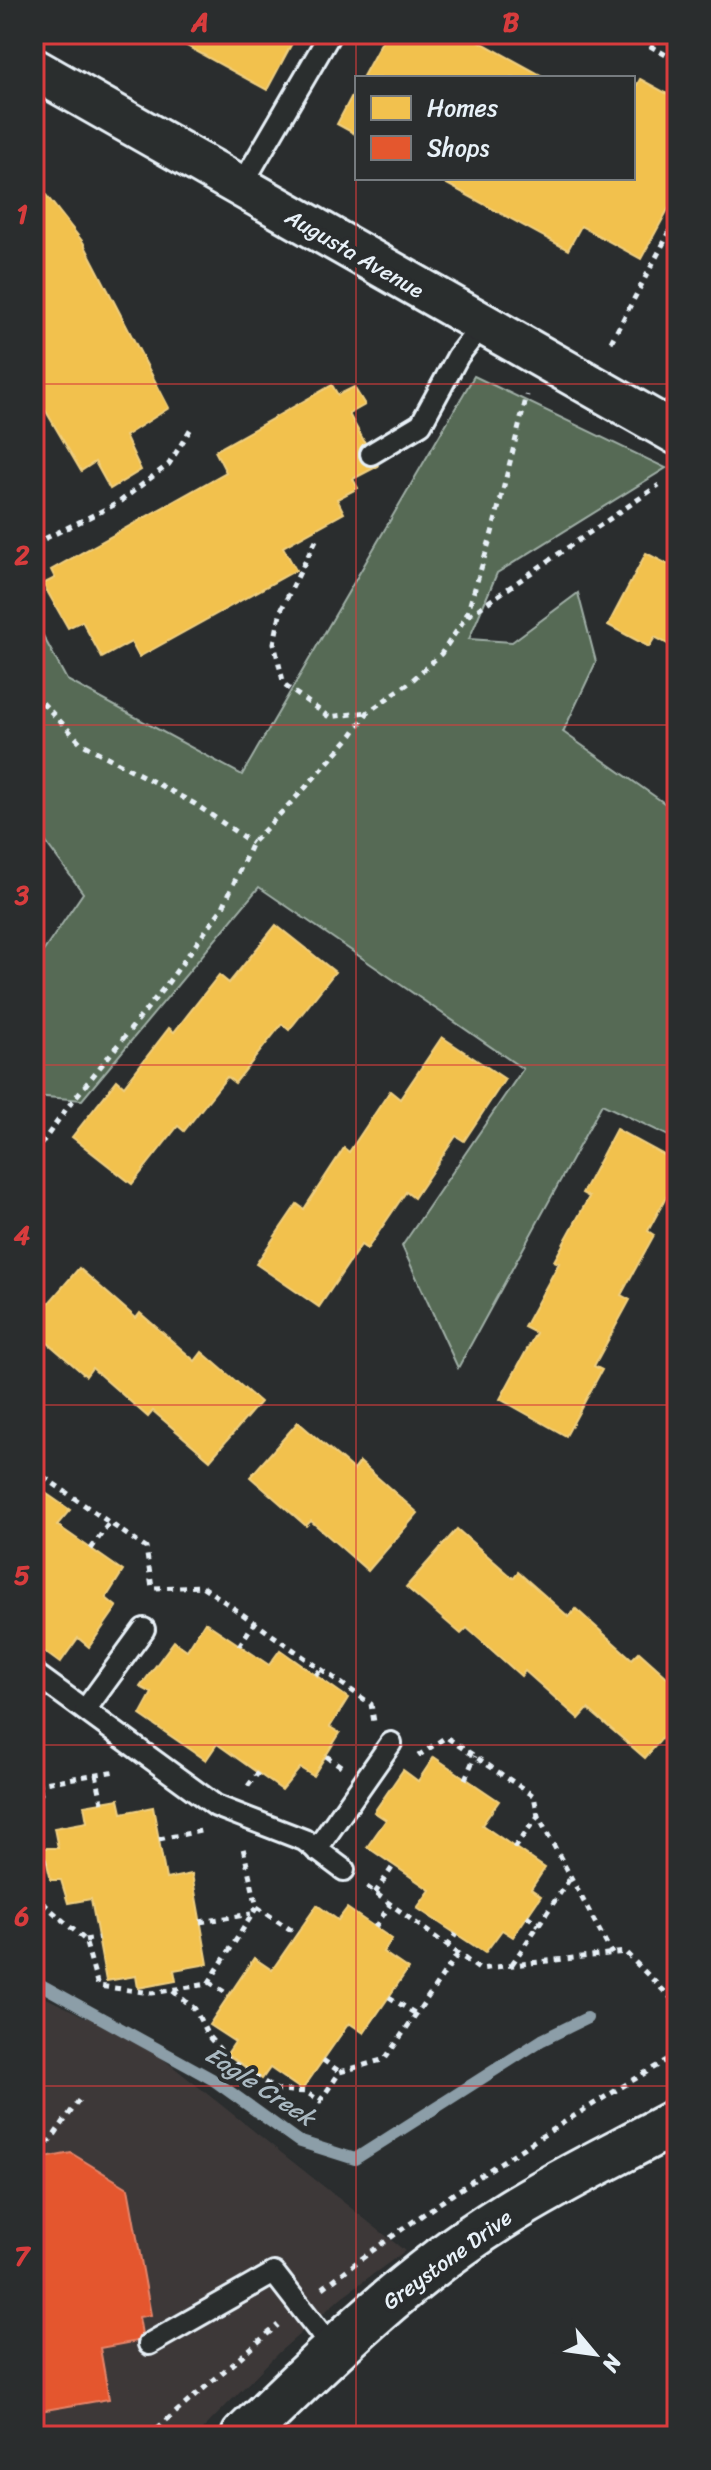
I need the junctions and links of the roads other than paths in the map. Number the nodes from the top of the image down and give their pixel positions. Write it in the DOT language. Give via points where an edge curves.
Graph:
graph roads {
  1 [pos="330,34"];
  2 [pos="34,69"];
  3 [pos="240,188"];
  4 [pos="482,325"];
  5 [pos="677,434"];
  6 [pos="371,454"];
  7 [pos="144,1629"];
  8 [pos="34,1673"];
  9 [pos="85,1710"];
  10 [pos="391,1743"];
  11 [pos="316,1850"];
  12 [pos="344,1870"];
  13 [pos="677,2121"];
  14 [pos="149,2344"];
  15 [pos="333,2349"];
  16 [pos="244,2436"];
  1 -- 3 [label="lane"];
  2 -- 3 [label="street, Augusta Avenue"];
  3 -- 4 [label="street, Augusta Avenue"];
  4 -- 5 [label="street, Augusta Avenue"];
  4 -- 6 [label="lane" via="458,356 421,424"];
  7 -- 9 [label="lane"];
  8 -- 9 [label="lane"];
  9 -- 11 [label="lane" via="216,1806 304,1840"];
  10 -- 11 [label="lane"];
  11 -- 12 [label="lane"];
  13 -- 15 [label="street, Greystone Drive" via="506,2214 387,2300"];
  14 -- 15 [label="lane" via="274,2273"];
  15 -- 16 [label="street, Greystone Drive"];
}
